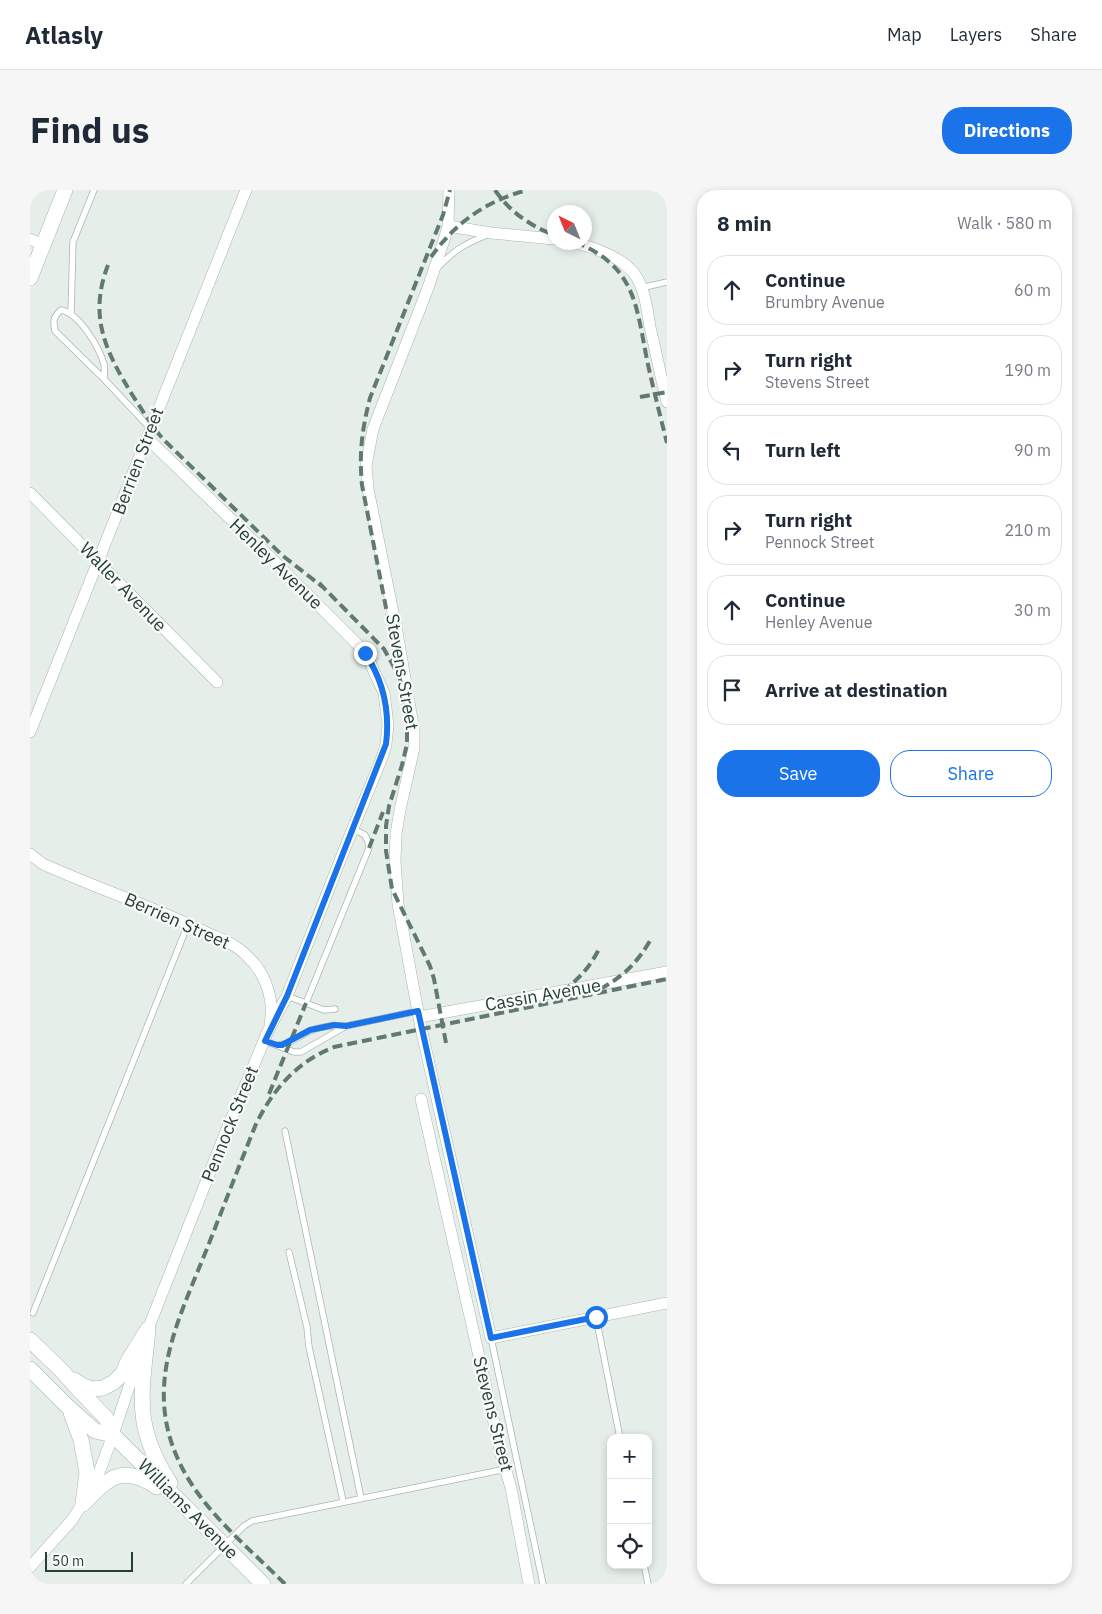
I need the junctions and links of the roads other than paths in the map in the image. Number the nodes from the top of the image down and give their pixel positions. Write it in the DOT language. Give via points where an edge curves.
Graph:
graph roads {
  1 [pos="65,190"];
  2 [pos="94,190"];
  3 [pos="246,190"];
  4 [pos="450,190"];
  5 [pos="448,226"];
  6 [pos="491,233"];
  7 [pos="547,239"];
  8 [pos="36,242"];
  9 [pos="592,248"];
  10 [pos="434,271"];
  11 [pos="30,278"];
  12 [pos="667,282"];
  13 [pos="641,288"];
  14 [pos="71,314"];
  15 [pos="104,379"];
  16 [pos="666,390"];
  17 [pos="667,402"];
  18 [pos="149,433"];
  19 [pos="30,493"];
  20 [pos="98,562"];
  21 [pos="217,682"];
  22 [pos="386,703"];
  23 [pos="30,732"];
  24 [pos="352,829"];
  25 [pos="30,854"];
  26 [pos="188,924"];
  27 [pos="667,972"];
  28 [pos="287,996"];
  29 [pos="306,1003"];
  30 [pos="335,1009"];
  31 [pos="418,1014"];
  32 [pos="346,1026"];
  33 [pos="267,1036"];
  34 [pos="277,1045"];
  35 [pos="421,1099"];
  36 [pos="285,1131"];
  37 [pos="289,1252"];
  38 [pos="667,1303"];
  39 [pos="33,1313"];
  40 [pos="596,1317"];
  41 [pos="148,1328"];
  42 [pos="491,1338"];
  43 [pos="30,1340"];
  44 [pos="30,1369"];
  45 [pos="62,1371"];
  46 [pos="66,1405"];
  47 [pos="619,1434"];
  48 [pos="113,1436"];
  49 [pos="506,1468"];
  50 [pos="361,1498"];
  51 [pos="343,1501"];
  52 [pos="83,1504"];
  53 [pos="184,1504"];
  54 [pos="225,1545"];
  55 [pos="30,1567"];
  56 [pos="645,1569"];
  57 [pos="186,1584"];
  58 [pos="263,1584"];
  59 [pos="529,1584"];
  60 [pos="543,1584"];
  61 [pos="648,1584"];
  1 -- 8 [label="street"];
  2 -- 14 [label="lane" via="73,242"];
  3 -- 18 [label="street, Berrien Street"];
  4 -- 5 [label="street, Stevens Street"];
  5 -- 6 [label="street"];
  5 -- 10 [label="street, Stevens Street"];
  6 -- 7 [label="street"];
  6 -- 10 [label="lane" via="454,251"];
  8 -- 11 [label="street"];
  9 -- 13 [label="street" via="616,259 634,274"];
  10 -- 31 [label="street, Stevens Street" via="373,429 366,466 414,731 395,861 398,904"];
  12 -- 13 [label="lane"];
  13 -- 16 [label="street"];
  14 -- 15 [label="lane" via="95,343 104,365"];
  14 -- 15 [label="lane" via="61,310 55,315 55,331"];
  15 -- 18 [label="lane"];
  16 -- 17 [label="street"];
  18 -- 20 [label="street, Berrien Street"];
  18 -- 22 [label="street, Henley Avenue" via="357,643 380,682"];
  19 -- 20 [label="street, Waller Avenue"];
  20 -- 21 [label="street, Waller Avenue"];
  20 -- 23 [label="street, Berrien Street"];
  22 -- 24 [label="street, Pennock Street" via="386,744"];
  24 -- 28 [label="street, Pennock Street"];
  24 -- 29 [label="lane" via="365,835 369,848"];
  25 -- 26 [label="street, Berrien Street" via="54,869"];
  26 -- 33 [label="street, Berrien Street" via="235,946 254,963 270,996 272,1013"];
  26 -- 39 [label="lane"];
  27 -- 31 [label="street, Cassin Avenue"];
  28 -- 29 [label="lane"];
  28 -- 33 [label="street, Pennock Street"];
  29 -- 30 [label="lane" via="324,1010"];
  31 -- 32 [label="lane"];
  31 -- 42 [label="street, Stevens Street"];
  32 -- 34 [label="lane" via="314,1029"];
  32 -- 34 [label="lane" via="301,1052"];
  33 -- 34 [label="lane"];
  33 -- 41 [label="street, Pennock Street"];
  35 -- 49 [label="street, Stevens Street"];
  36 -- 50 [label="lane"];
  37 -- 51 [label="lane"];
  38 -- 40 [label="street"];
  40 -- 42 [label="street"];
  40 -- 47 [label="lane"];
  41 -- 45 [label="street" via="119,1379 109,1386 88,1389"];
  41 -- 48 [label="street, Pennock Street"];
  41 -- 53 [label="street" via="141,1400 143,1423 154,1457"];
  42 -- 60 [label="lane"];
  43 -- 45 [label="street, Williams Avenue"];
  44 -- 46 [label="street, Williams Avenue"];
  45 -- 48 [label="street, Williams Avenue" via="106,1418"];
  46 -- 48 [label="street, Williams Avenue" via="95,1431"];
  46 -- 52 [label="street" via="78,1426 85,1456 87,1482"];
  48 -- 52 [label="street, Pennock Street" via="94,1486"];
  48 -- 53 [label="street, Williams Avenue"];
  49 -- 50 [label="lane"];
  49 -- 59 [label="street, Stevens Street"];
  50 -- 51 [label="lane"];
  51 -- 54 [label="lane" via="252,1521"];
  52 -- 53 [label="street" via="105,1483 130,1475 142,1477"];
  52 -- 55 [label="street, Pennock Street"];
  53 -- 54 [label="street, Williams Avenue"];
  54 -- 57 [label="lane"];
  54 -- 58 [label="street, Williams Avenue"];
  56 -- 61 [label="lane"];
}
